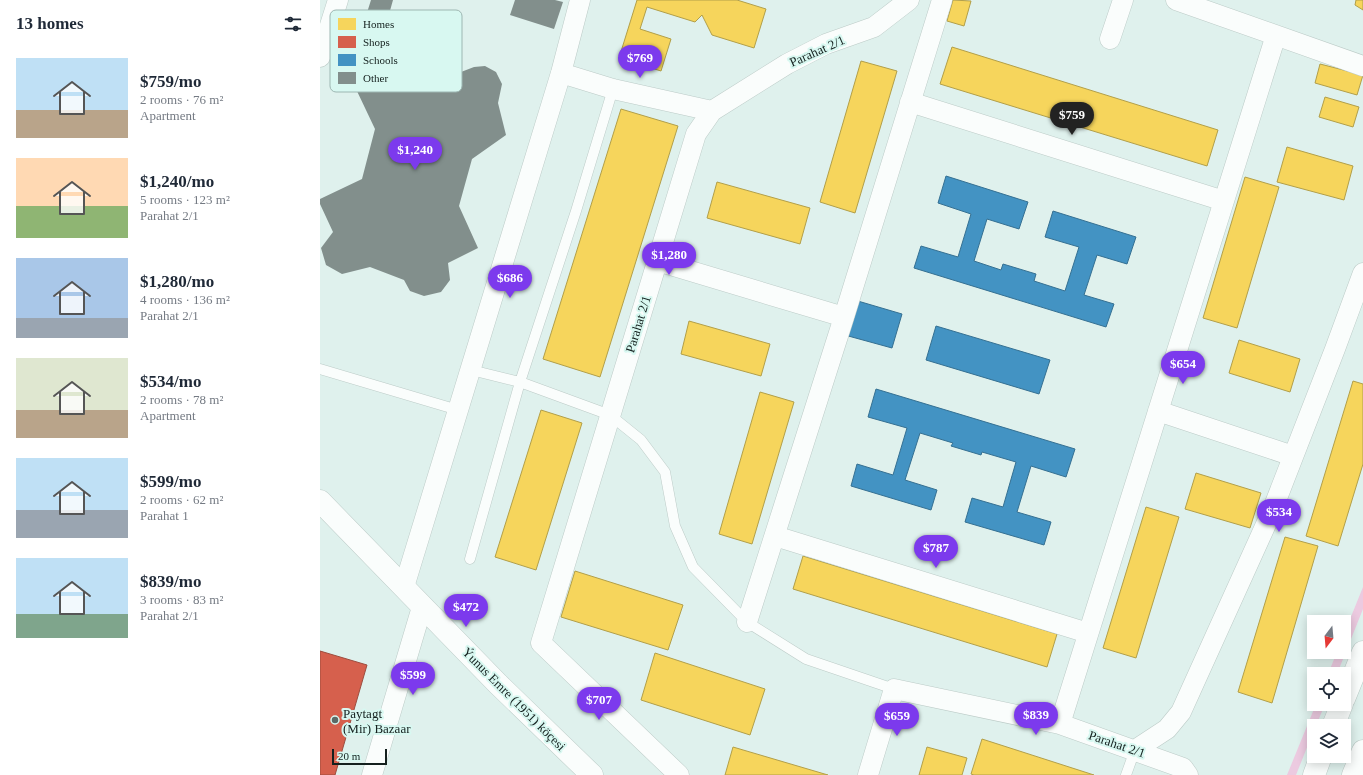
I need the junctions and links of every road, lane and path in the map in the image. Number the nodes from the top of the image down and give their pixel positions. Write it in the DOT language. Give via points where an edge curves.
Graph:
graph roads {
  1 [pos="580,0"];
  2 [pos="909,0"];
  3 [pos="942,0"];
  4 [pos="1123,0"];
  5 [pos="1176,0"];
  6 [pos="330,13"];
  7 [pos="1276,36"];
  8 [pos="1110,38"];
  9 [pos="320,58"];
  10 [pos="1363,66"];
  11 [pos="561,73"];
  12 [pos="613,89"];
  13 [pos="910,102"];
  14 [pos="712,111"];
  15 [pos="1224,201"];
  16 [pos="657,262"];
  17 [pos="1363,273"];
  18 [pos="844,317"];
  19 [pos="320,369"];
  20 [pos="471,370"];
  21 [pos="520,382"];
  22 [pos="458,410"];
  23 [pos="1158,410"];
  24 [pos="610,415"];
  25 [pos="1293,456"];
  26 [pos="320,501"];
  27 [pos="774,536"];
  28 [pos="470,559"];
  29 [pos="404,587"];
  30 [pos="422,608"];
  31 [pos="747,622"];
  32 [pos="1088,633"];
  33 [pos="1363,652"];
  34 [pos="1351,682"];
  35 [pos="894,689"];
  36 [pos="1060,724"];
  37 [pos="1135,750"];
  38 [pos="1363,751"];
  39 [pos="1318,763"];
  40 [pos="372,775"];
  41 [pos="592,775"];
  42 [pos="679,775"];
  43 [pos="868,775"];
  44 [pos="1126,775"];
  45 [pos="1188,775"];
  46 [pos="1314,775"];
  47 [pos="1353,775"];
  1 -- 11 [label="street"];
  2 -- 14 [label="street, Parahat 2/1" via="874,27 826,44 787,64"];
  3 -- 13 [label="street"];
  4 -- 8 [label="street"];
  5 -- 7 [label="street"];
  6 -- 9 [label="street"];
  7 -- 10 [label="street"];
  7 -- 15 [label="street"];
  11 -- 12 [label="street"];
  11 -- 20 [label="street"];
  12 -- 14 [label="street"];
  12 -- 21 [label="lane"];
  13 -- 15 [label="street"];
  13 -- 18 [label="street"];
  14 -- 16 [label="street, Parahat 2/1" via="696,134"];
  15 -- 23 [label="street"];
  16 -- 18 [label="street"];
  16 -- 24 [label="street, Parahat 2/1"];
  17 -- 25 [label="street"];
  18 -- 27 [label="street"];
  19 -- 22 [label="lane"];
  20 -- 21 [label="lane"];
  20 -- 22 [label="street"];
  21 -- 24 [label="lane"];
  21 -- 28 [label="lane"];
  22 -- 29 [label="street"];
  23 -- 25 [label="street"];
  23 -- 32 [label="street"];
  24 -- 31 [label="lane" via="641,440 665,472 675,526 693,567"];
  24 -- 42 [label="street, Parahat 2/1" via="541,643"];
  25 -- 37 [label="street" via="1272,512 1181,712 1167,729"];
  26 -- 29 [label="street, Ýunus Emre (1951) köçesi"];
  27 -- 31 [label="street"];
  27 -- 32 [label="street"];
  29 -- 30 [label="street, Ýunus Emre (1951) köçesi"];
  30 -- 40 [label="street"];
  30 -- 41 [label="street, Ýunus Emre (1951) köçesi"];
  31 -- 35 [label="lane" via="806,659"];
  32 -- 36 [label="street"];
  33 -- 34 [label="street"];
  35 -- 36 [label="street, Parahat 2/1"];
  35 -- 43 [label="street"];
  36 -- 37 [label="street, Parahat 2/1"];
  37 -- 44 [label="lane"];
  37 -- 45 [label="street, Parahat 2/1" via="1183,768"];
  38 -- 47 [label="street"];
  39 -- 46 [label="street"];
}
